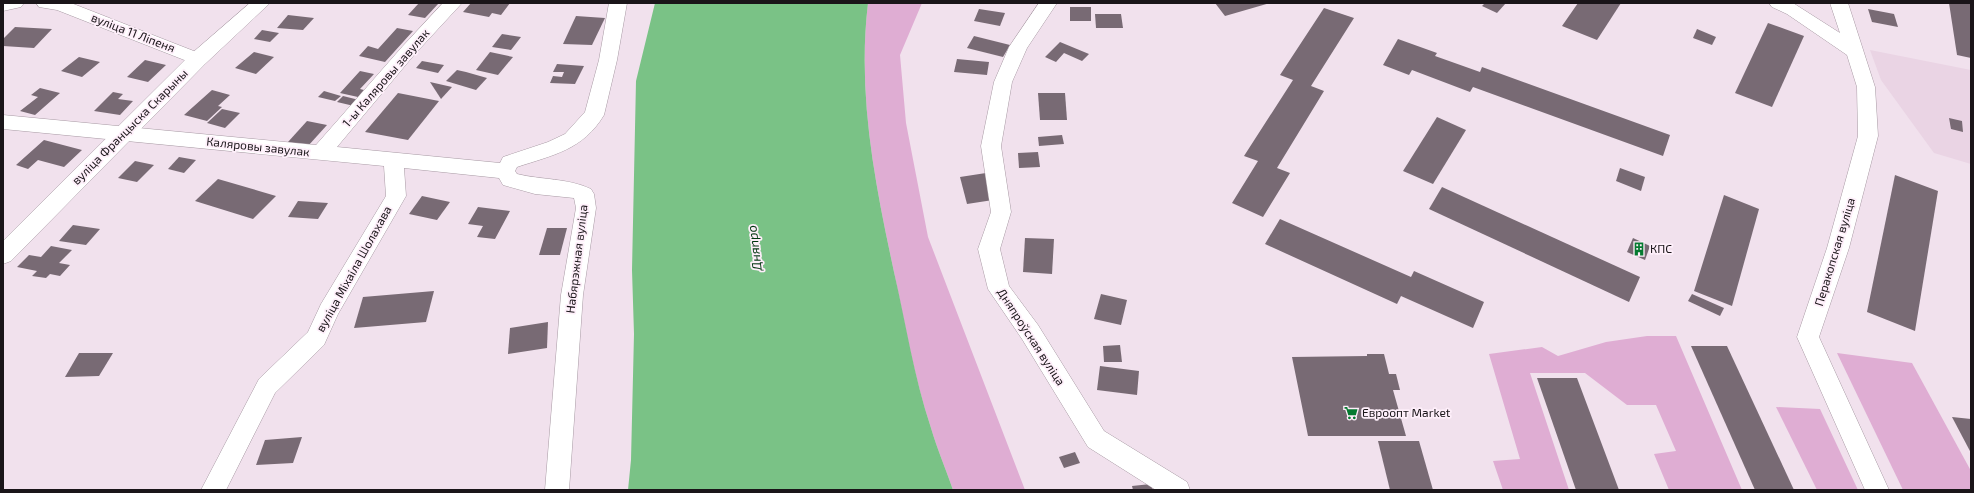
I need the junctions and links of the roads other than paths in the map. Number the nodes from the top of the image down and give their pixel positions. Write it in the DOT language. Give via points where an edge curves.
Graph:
graph roads {
  1 [pos="15,3"];
  2 [pos="45,3"];
  3 [pos="261,3"];
  4 [pos="453,3"];
  5 [pos="618,3"];
  6 [pos="1048,3"];
  7 [pos="1778,3"];
  8 [pos="1839,3"];
  9 [pos="3,5"];
  10 [pos="1855,52"];
  11 [pos="198,59"];
  12 [pos="3,122"];
  13 [pos="123,133"];
  14 [pos="321,153"];
  15 [pos="394,160"];
  16 [pos="505,171"];
  17 [pos="3,255"];
  18 [pos="212,490"];
  19 [pos="557,490"];
  20 [pos="1178,490"];
  21 [pos="1877,490"];
  1 -- 9 [label="street"];
  2 -- 11 [label="street, вуліца 11 Ліпеня" via="60,5"];
  3 -- 11 [label="main road, вуліца Францыска Скарыны"];
  4 -- 14 [label="street, 1-ы Каляровы завулак" via="408,51"];
  5 -- 16 [label="street" via="608,60 594,115 572,139 510,162"];
  6 -- 20 [label="street, Дняпроўская вуліца" via="1018,47 1003,82 991,146 1001,212 989,249 999,290 1030,332 1096,439"];
  7 -- 10 [label="street" via="1793,10"];
  8 -- 10 [label="street, Перакопская вуліца"];
  10 -- 21 [label="street, Перакопская вуліца" via="1866,87 1868,136 1838,248 1808,337"];
  11 -- 13 [label="main road, вуліца Францыска Скарыны"];
  12 -- 13 [label="street, Каляровы завулак"];
  13 -- 14 [label="street, Каляровы завулак"];
  13 -- 17 [label="main road, вуліца Францыска Скарыны"];
  14 -- 15 [label="street, Каляровы завулак"];
  15 -- 16 [label="street, Каляровы завулак"];
  15 -- 18 [label="street, вуліца Міхаіла Шолахава" via="396,196 329,310 316,338 267,386"];
  16 -- 19 [label="street, Набярэжная вуліца" via="510,180 535,186 576,190 584,194 586,208 572,295"];
}
